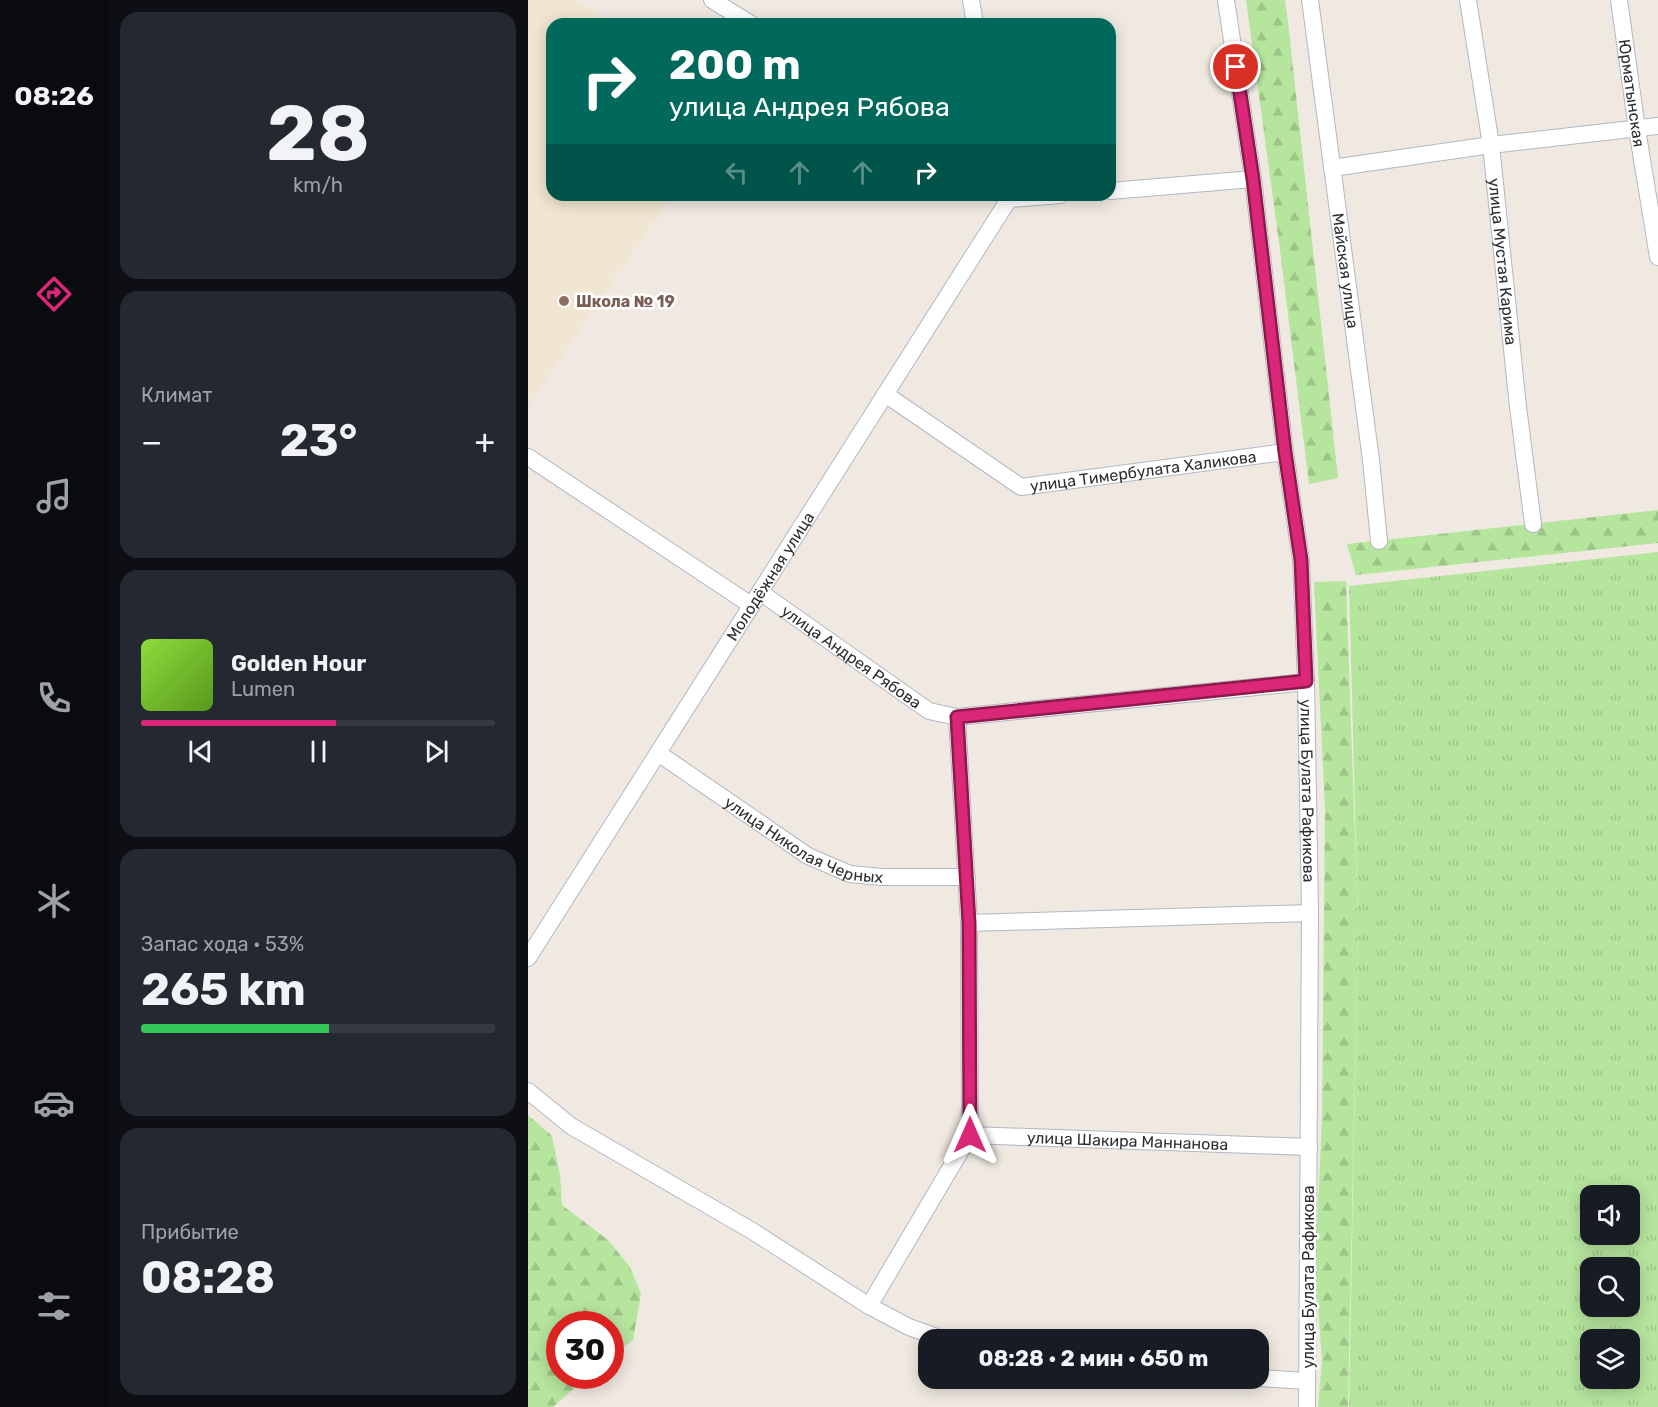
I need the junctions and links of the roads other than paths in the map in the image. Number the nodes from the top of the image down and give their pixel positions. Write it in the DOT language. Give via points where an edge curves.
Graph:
graph roads {
  1 [pos="712,0"];
  2 [pos="971,0"];
  3 [pos="1226,0"];
  4 [pos="1310,0"];
  5 [pos="1468,0"];
  6 [pos="1619,0"];
  7 [pos="741,18"];
  8 [pos="974,18"];
  9 [pos="1658,126"];
  10 [pos="1636,129"];
  11 [pos="1491,145"];
  12 [pos="1332,168"];
  13 [pos="1253,179"];
  14 [pos="1116,190"];
  15 [pos="1004,201"];
  16 [pos="1658,257"];
  17 [pos="885,394"];
  18 [pos="1285,452"];
  19 [pos="528,457"];
  20 [pos="1533,524"];
  21 [pos="1379,541"];
  22 [pos="756,598"];
  23 [pos="1306,681"];
  24 [pos="957,717"];
  25 [pos="658,753"];
  26 [pos="967,877"];
  27 [pos="1310,913"];
  28 [pos="969,923"];
  29 [pos="528,958"];
  30 [pos="528,1091"];
  31 [pos="970,1135"];
  32 [pos="1309,1147"];
  33 [pos="869,1306"];
  34 [pos="918,1330"];
  35 [pos="1269,1379"];
  36 [pos="1307,1381"];
  37 [pos="1307,1407"];
  1 -- 7 [label="street"];
  2 -- 8 [label="street"];
  3 -- 13 [label="street, улица Булата Рафикова"];
  4 -- 12 [label="street, Майская улица"];
  5 -- 11 [label="street, улица Мустая Карима"];
  6 -- 10 [label="street, Юрматынская"];
  9 -- 10 [label="street"];
  10 -- 11 [label="street"];
  10 -- 16 [label="street, Юрматынская"];
  11 -- 12 [label="street"];
  11 -- 20 [label="street, улица Мустая Карима"];
  12 -- 21 [label="street, Майская улица"];
  13 -- 14 [label="street"];
  13 -- 18 [label="street, улица Булата Рафикова"];
  15 -- 17 [label="street, Молодёжная улица"];
  17 -- 18 [label="street, улица Тимербулата Халикова" via="1022,487"];
  17 -- 22 [label="street, Молодёжная улица"];
  18 -- 23 [label="street, улица Булата Рафикова" via="1301,560"];
  19 -- 22 [label="street, улица Андрея Рябова"];
  22 -- 24 [label="street, улица Андрея Рябова" via="928,711"];
  22 -- 25 [label="street, Молодёжная улица"];
  23 -- 24 [label="street, улица Андрея Рябова"];
  23 -- 27 [label="street, улица Булата Рафикова"];
  24 -- 26 [label="street"];
  25 -- 26 [label="street, улица Николая Черных" via="808,856 850,874"];
  25 -- 29 [label="street, Молодёжная улица"];
  26 -- 28 [label="street"];
  27 -- 28 [label="street"];
  27 -- 32 [label="street, улица Булата Рафикова"];
  28 -- 31 [label="street"];
  30 -- 33 [label="street" via="571,1126 754,1232"];
  31 -- 32 [label="street, улица Шакира Маннанова"];
  31 -- 33 [label="street"];
  32 -- 36 [label="street, улица Булата Рафикова"];
  33 -- 34 [label="street"];
  35 -- 36 [label="street"];
  36 -- 37 [label="street, улица Булата Рафикова"];
}
